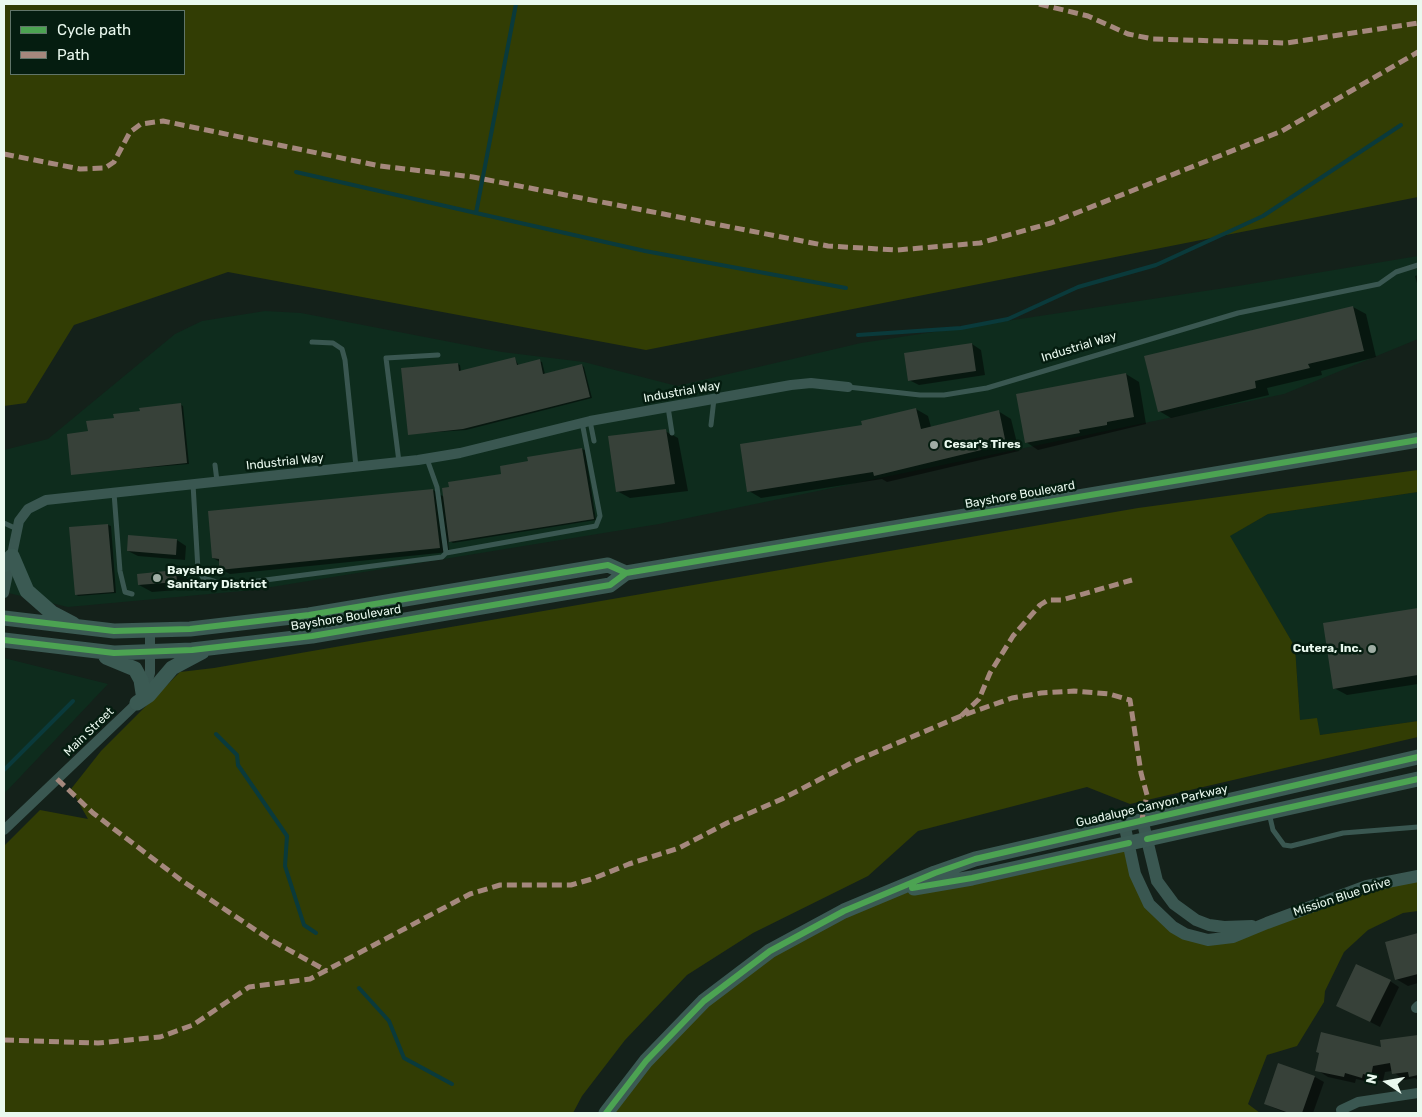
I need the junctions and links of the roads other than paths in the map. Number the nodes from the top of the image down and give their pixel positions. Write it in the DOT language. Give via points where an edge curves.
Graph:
graph roads {
  1 [pos="1418,265"];
  2 [pos="312,342"];
  3 [pos="438,355"];
  4 [pos="848,387"];
  5 [pos="714,399"];
  6 [pos="668,407"];
  7 [pos="586,421"];
  8 [pos="711,425"];
  9 [pos="672,433"];
  10 [pos="1418,440"];
  11 [pos="594,441"];
  12 [pos="426,459"];
  13 [pos="399,463"];
  14 [pos="215,465"];
  15 [pos="356,467"];
  16 [pos="217,482"];
  17 [pos="193,484"];
  18 [pos="114,493"];
  19 [pos="4,523"];
  20 [pos="17,529"];
  21 [pos="446,553"];
  22 [pos="8,560"];
  23 [pos="626,573"];
  24 [pos="4,593"];
  25 [pos="132,594"];
  26 [pos="4,618"];
  27 [pos="81,628"];
  28 [pos="150,631"];
  29 [pos="4,640"];
  30 [pos="212,647"];
  31 [pos="80,650"];
  32 [pos="151,652"];
  33 [pos="140,698"];
  34 [pos="1418,757"];
  35 [pos="1418,779"];
  36 [pos="1269,812"];
  37 [pos="1142,819"];
  38 [pos="1124,823"];
  39 [pos="1418,826"];
  40 [pos="4,830"];
  41 [pos="1147,839"];
  42 [pos="1129,843"];
  43 [pos="1418,876"];
  44 [pos="895,891"];
  45 [pos="1267,922"];
  46 [pos="1418,1093"];
  47 [pos="1341,1110"];
  48 [pos="606,1113"];
  1 -- 4 [label="lane, Industrial Way" via="1396,272 1379,284 1222,317 987,388 920,395"];
  2 -- 15 [label="lane" via="333,343 342,350"];
  3 -- 13 [label="lane" via="386,358"];
  4 -- 5 [label="street, Industrial Way" via="811,383"];
  5 -- 6 [label="street, Industrial Way"];
  5 -- 8 [label="lane"];
  6 -- 7 [label="street, Industrial Way"];
  6 -- 9 [label="lane"];
  7 -- 11 [label="lane"];
  7 -- 12 [label="street, Industrial Way"];
  7 -- 21 [label="lane" via="600,516 596,526"];
  10 -- 23 [label="main road, Bayshore Boulevard"];
  12 -- 13 [label="street, Industrial Way"];
  12 -- 21 [label="lane" via="437,487"];
  13 -- 15 [label="street, Industrial Way"];
  14 -- 16 [label="lane"];
  15 -- 16 [label="street, Industrial Way"];
  16 -- 17 [label="street, Industrial Way"];
  17 -- 18 [label="street, Industrial Way"];
  17 -- 21 [label="lane" via="198,570 203,578 214,583 227,585 442,557"];
  18 -- 20 [label="street, Industrial Way" via="39,502 23,514"];
  18 -- 25 [label="lane" via="120,571 125,592"];
  19 -- 20 [label="lane"];
  20 -- 22 [label="street, Industrial Way"];
  22 -- 24 [label="street, Industrial Way"];
  22 -- 27 [label="main road" via="27,591 52,613"];
  23 -- 28 [label="main road, Bayshore Boulevard" via="608,566 310,615"];
  23 -- 30 [label="main road, Bayshore Boulevard" via="610,585 312,636"];
  26 -- 27 [label="main road, Bayshore Boulevard"];
  27 -- 28 [label="main road, Bayshore Boulevard"];
  28 -- 32 [label="street, Main Street"];
  29 -- 31 [label="main road, Bayshore Boulevard"];
  30 -- 32 [label="main road, Bayshore Boulevard"];
  30 -- 33 [label="main road" via="172,668 150,695"];
  31 -- 32 [label="main road, Bayshore Boulevard"];
  31 -- 33 [label="main road" via="115,659 135,669 141,680"];
  32 -- 33 [label="street, Main Street" via="150,673"];
  33 -- 40 [label="street, Main Street"];
  34 -- 37 [label="main road, Guadalupe Canyon Parkway"];
  35 -- 36 [label="main road, Guadalupe Canyon Parkway"];
  36 -- 39 [label="lane" via="1276,835 1284,844 1291,846 1365,830"];
  36 -- 41 [label="main road, Guadalupe Canyon Parkway"];
  37 -- 38 [label="main road, Guadalupe Canyon Parkway"];
  37 -- 41 [label="street, Mission Blue Drive"];
  38 -- 42 [label="street, Mission Blue Drive"];
  38 -- 44 [label="main road, Guadalupe Canyon Parkway" via="975,860"];
  41 -- 42 [label="main road, Guadalupe Canyon Parkway"];
  41 -- 45 [label="street, Mission Blue Drive" via="1157,881 1185,914 1224,927"];
  42 -- 44 [label="main road, Guadalupe Canyon Parkway" via="972,878"];
  42 -- 45 [label="street, Mission Blue Drive" via="1140,889 1149,904 1173,928 1197,938 1221,940"];
  43 -- 45 [label="street, Mission Blue Drive" via="1367,886"];
  44 -- 48 [label="main road, Guadalupe Canyon Parkway" via="810,928 725,983 664,1040"];
  46 -- 47 [label="street" via="1358,1102"];
}
